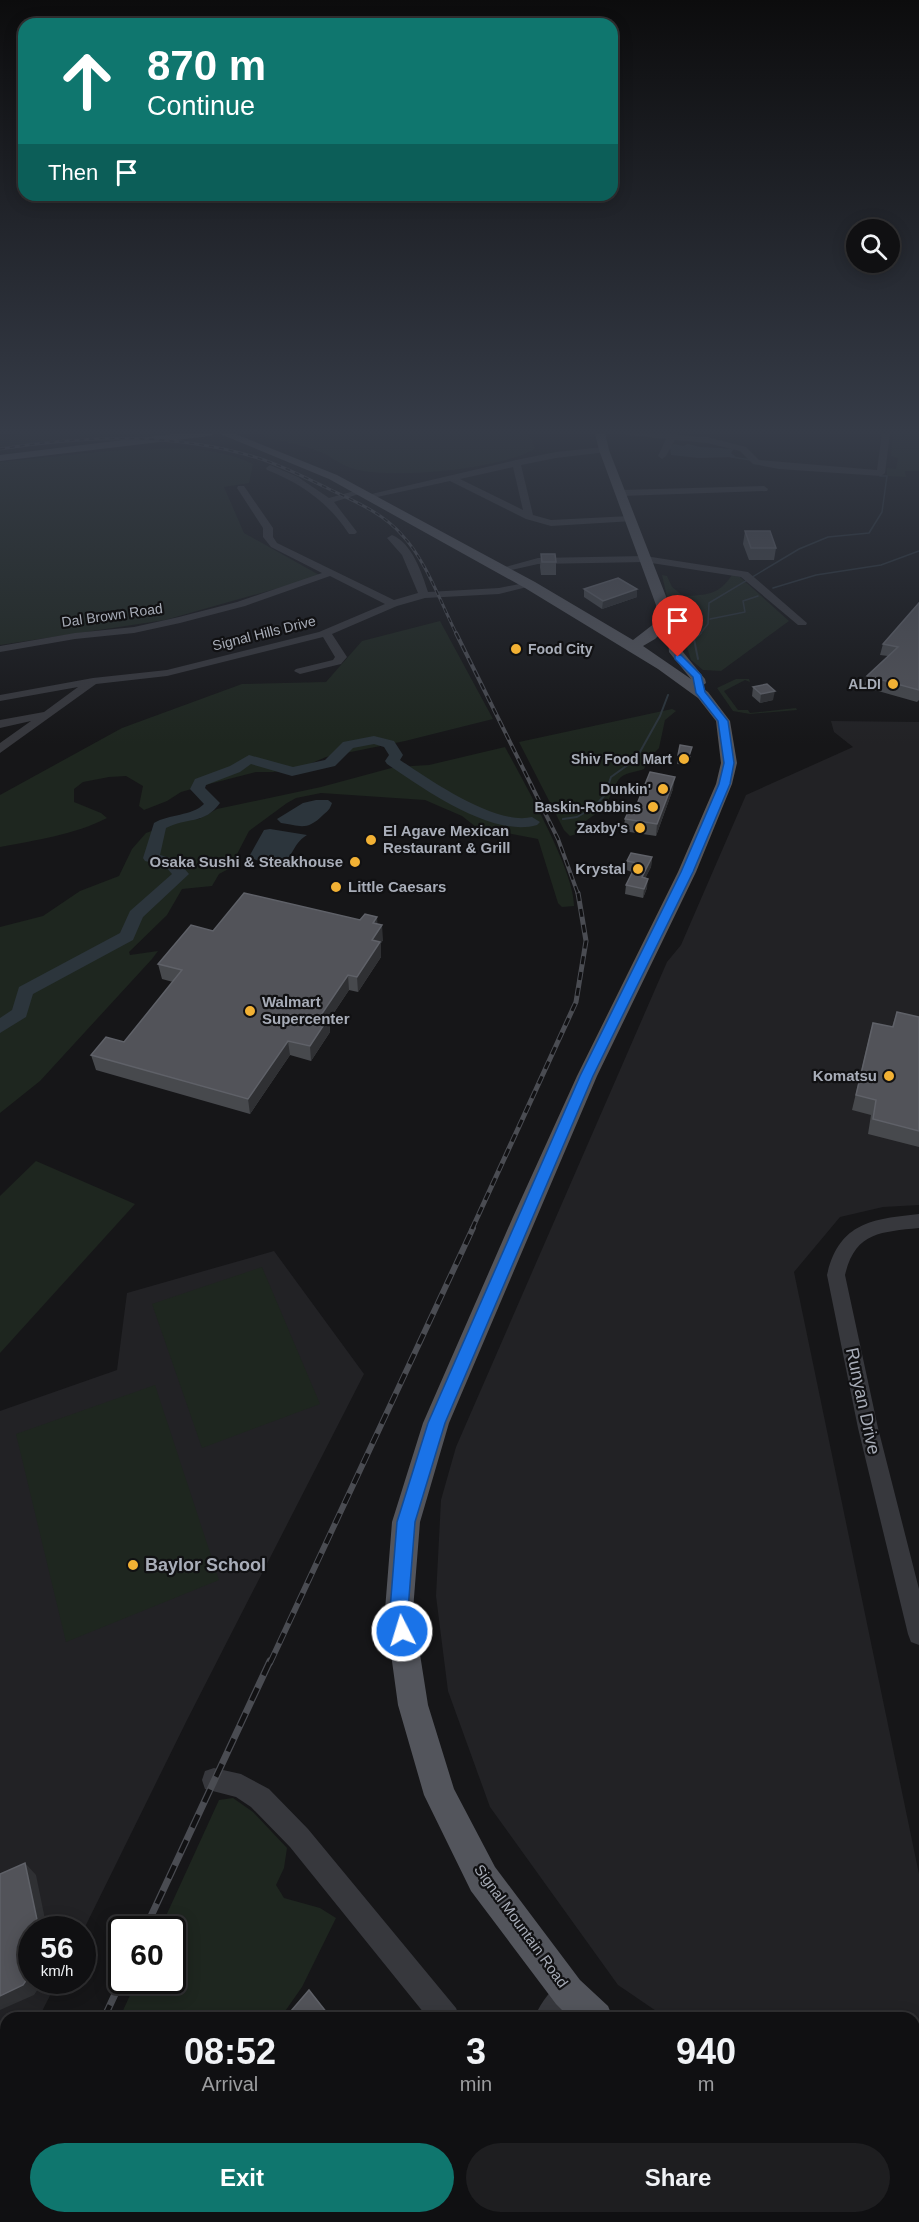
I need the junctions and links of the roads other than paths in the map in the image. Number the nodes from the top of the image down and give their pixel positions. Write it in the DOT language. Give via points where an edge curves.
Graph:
graph roads {
  1 [pos="268,537"];
  2 [pos="444,537"];
  3 [pos="637,537"];
  4 [pos="392,538"];
  5 [pos="645,559"];
  6 [pos="503,569"];
  7 [pos="330,573"];
  8 [pos="530,585"];
  9 [pos="424,595"];
  10 [pos="393,604"];
  11 [pos="663,605"];
  12 [pos="802,623"];
  13 [pos="326,633"];
  14 [pos="633,646"];
  15 [pos="0,648"];
  16 [pos="300,671"];
  17 [pos="93,681"];
  18 [pos="701,693"];
  19 [pos="0,698"];
  20 [pos="47,715"];
  21 [pos="0,724"];
  22 [pos="0,749"];
  23 [pos="919,1221"];
  24 [pos="919,1634"];
  25 [pos="214,1780"];
  26 [pos="558,2005"];
  27 [pos="441,2012"];
  28 [pos="579,2012"];
  1 -- 7 [label="street" via="272,544"];
  2 -- 6 [label="main road, Signal Mountain Road"];
  3 -- 5 [label="main road"];
  4 -- 9 [label="street" via="401,546"];
  5 -- 6 [label="street" via="538,561"];
  5 -- 11 [label="main road"];
  5 -- 12 [label="street" via="744,574"];
  6 -- 8 [label="main road, Signal Mountain Road"];
  7 -- 10 [label="street"];
  7 -- 15 [label="street, Dal Brown Road" via="180,620"];
  8 -- 9 [label="street, Signal Hills Drive" via="499,591"];
  8 -- 14 [label="main road, Signal Mountain Road"];
  9 -- 10 [label="street, Signal Hills Drive"];
  10 -- 13 [label="street, Signal Hills Drive"];
  11 -- 14 [label="main road" via="664,616 657,631"];
  11 -- 18 [label="main road" via="673,623 675,651 698,677"];
  13 -- 16 [label="street" via="341,657 337,662"];
  13 -- 17 [label="street, Signal Hills Drive" via="167,673"];
  14 -- 18 [label="main road, Signal Mountain Road"];
  17 -- 19 [label="street, Signal Hills Drive"];
  17 -- 20 [label="street"];
  18 -- 26 [label="main road, Signal Mountain Road" via="723,721 729,763 724,784 687,872 587,1076 524,1217 436,1423 406,1522 399,1610 413,1706 440,1795 483,1879"];
  20 -- 21 [label="street"];
  20 -- 22 [label="street"];
  23 -- 24 [label="street, Runyan Drive" via="878,1226 854,1236 838,1258 836,1275 868,1428"];
  25 -- 27 [label="street" via="241,1786 260,1798"];
  26 -- 28 [label="main road, Signal Mountain Road"];
}
